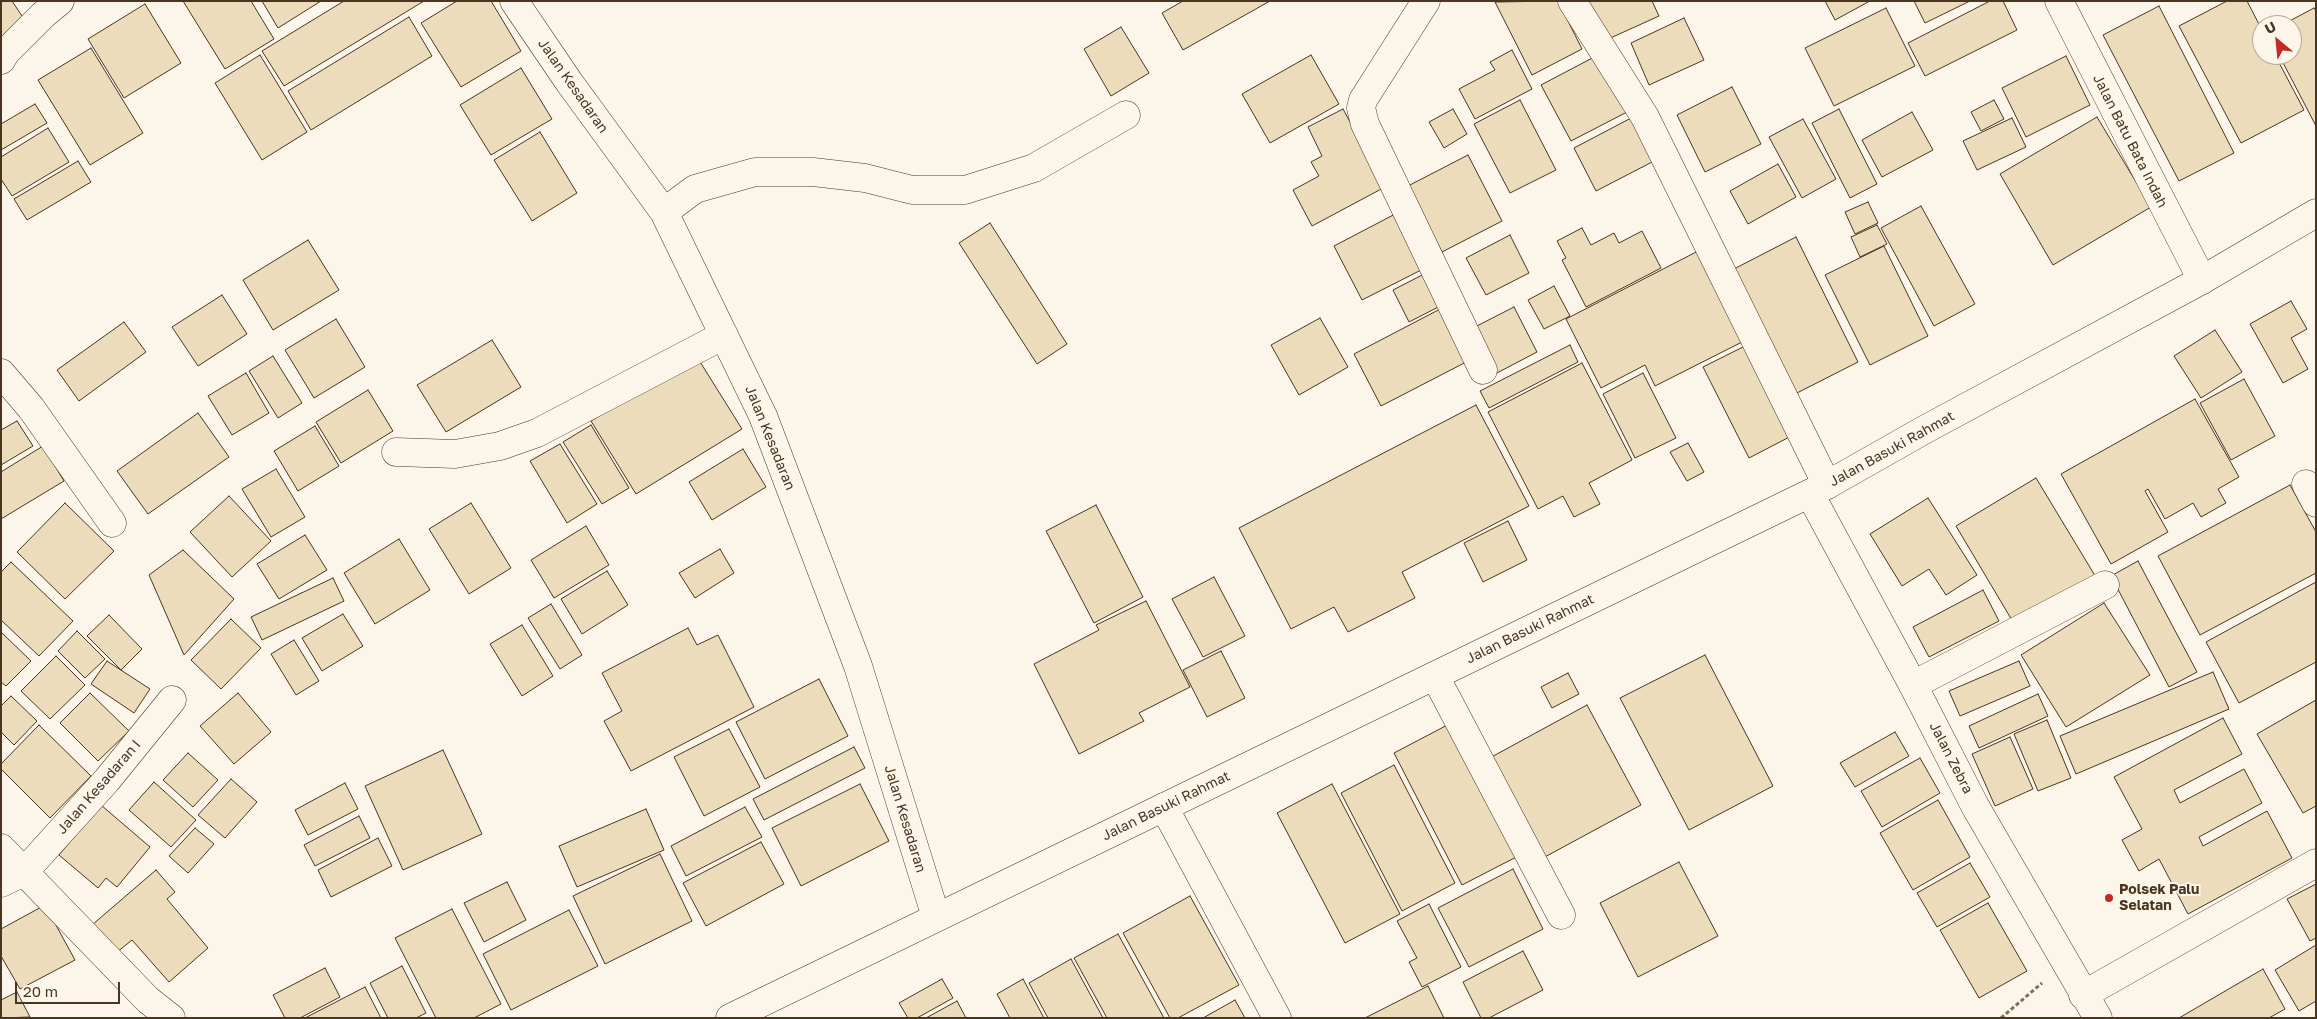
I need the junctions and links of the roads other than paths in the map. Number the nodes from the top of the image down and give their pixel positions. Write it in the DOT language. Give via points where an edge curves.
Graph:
graph roads {
  1 [pos="60,1"];
  2 [pos="514,1"];
  3 [pos="1426,1"];
  4 [pos="1572,1"];
  5 [pos="2058,1"];
  6 [pos="1,60"];
  7 [pos="1126,115"];
  8 [pos="664,212"];
  9 [pos="2316,213"];
  10 [pos="2202,280"];
  11 [pos="724,335"];
  12 [pos="1483,370"];
  13 [pos="1,373"];
  14 [pos="396,452"];
  15 [pos="1819,490"];
  16 [pos="112,523"];
  17 [pos="2105,585"];
  18 [pos="1435,676"];
  19 [pos="1913,685"];
  20 [pos="172,700"];
  21 [pos="1164,807"];
  22 [pos="1,848"];
  23 [pos="2316,863"];
  24 [pos="13,877"];
  25 [pos="1561,916"];
  26 [pos="936,917"];
  27 [pos="2084,995"];
  28 [pos="171,1018"];
  29 [pos="730,1018"];
  30 [pos="1277,1018"];
  31 [pos="2098,1018"];
  1 -- 6 [label="main road"];
  2 -- 8 [label="main road, Jalan Kesadaran"];
  3 -- 12 [label="main road" via="1361,108 1365,124"];
  4 -- 15 [label="main road, Jalan Zebra" via="1645,117"];
  5 -- 10 [label="main road, Jalan Batu Bata Indah"];
  7 -- 8 [label="main road" via="1034,168 965,190 912,190 865,178 813,172 755,172 694,189"];
  8 -- 11 [label="main road, Jalan Kesadaran"];
  9 -- 10 [label="main road, Jalan Basuki Rahmat"];
  10 -- 15 [label="main road, Jalan Basuki Rahmat"];
  11 -- 14 [label="main road" via="537,434 500,446 455,454"];
  11 -- 26 [label="main road, Jalan Kesadaran" via="763,416 858,666"];
  13 -- 16 [label="main road" via="32,408"];
  15 -- 18 [label="main road, Jalan Basuki Rahmat"];
  15 -- 19 [label="main road, Jalan Zebra"];
  17 -- 19 [label="main road"];
  18 -- 21 [label="main road, Jalan Basuki Rahmat"];
  18 -- 25 [label="main road"];
  19 -- 27 [label="main road, Jalan Zebra" via="1975,806"];
  20 -- 24 [label="main road, Jalan Kesadaran I" via="107,780"];
  21 -- 26 [label="main road, Jalan Basuki Rahmat"];
  21 -- 30 [label="main road"];
  22 -- 24 [label="main road"];
  23 -- 27 [label="main road"];
  24 -- 28 [label="main road"];
  26 -- 29 [label="main road, Jalan Basuki Rahmat"];
  27 -- 31 [label="main road, Jalan Zebra"];
}
